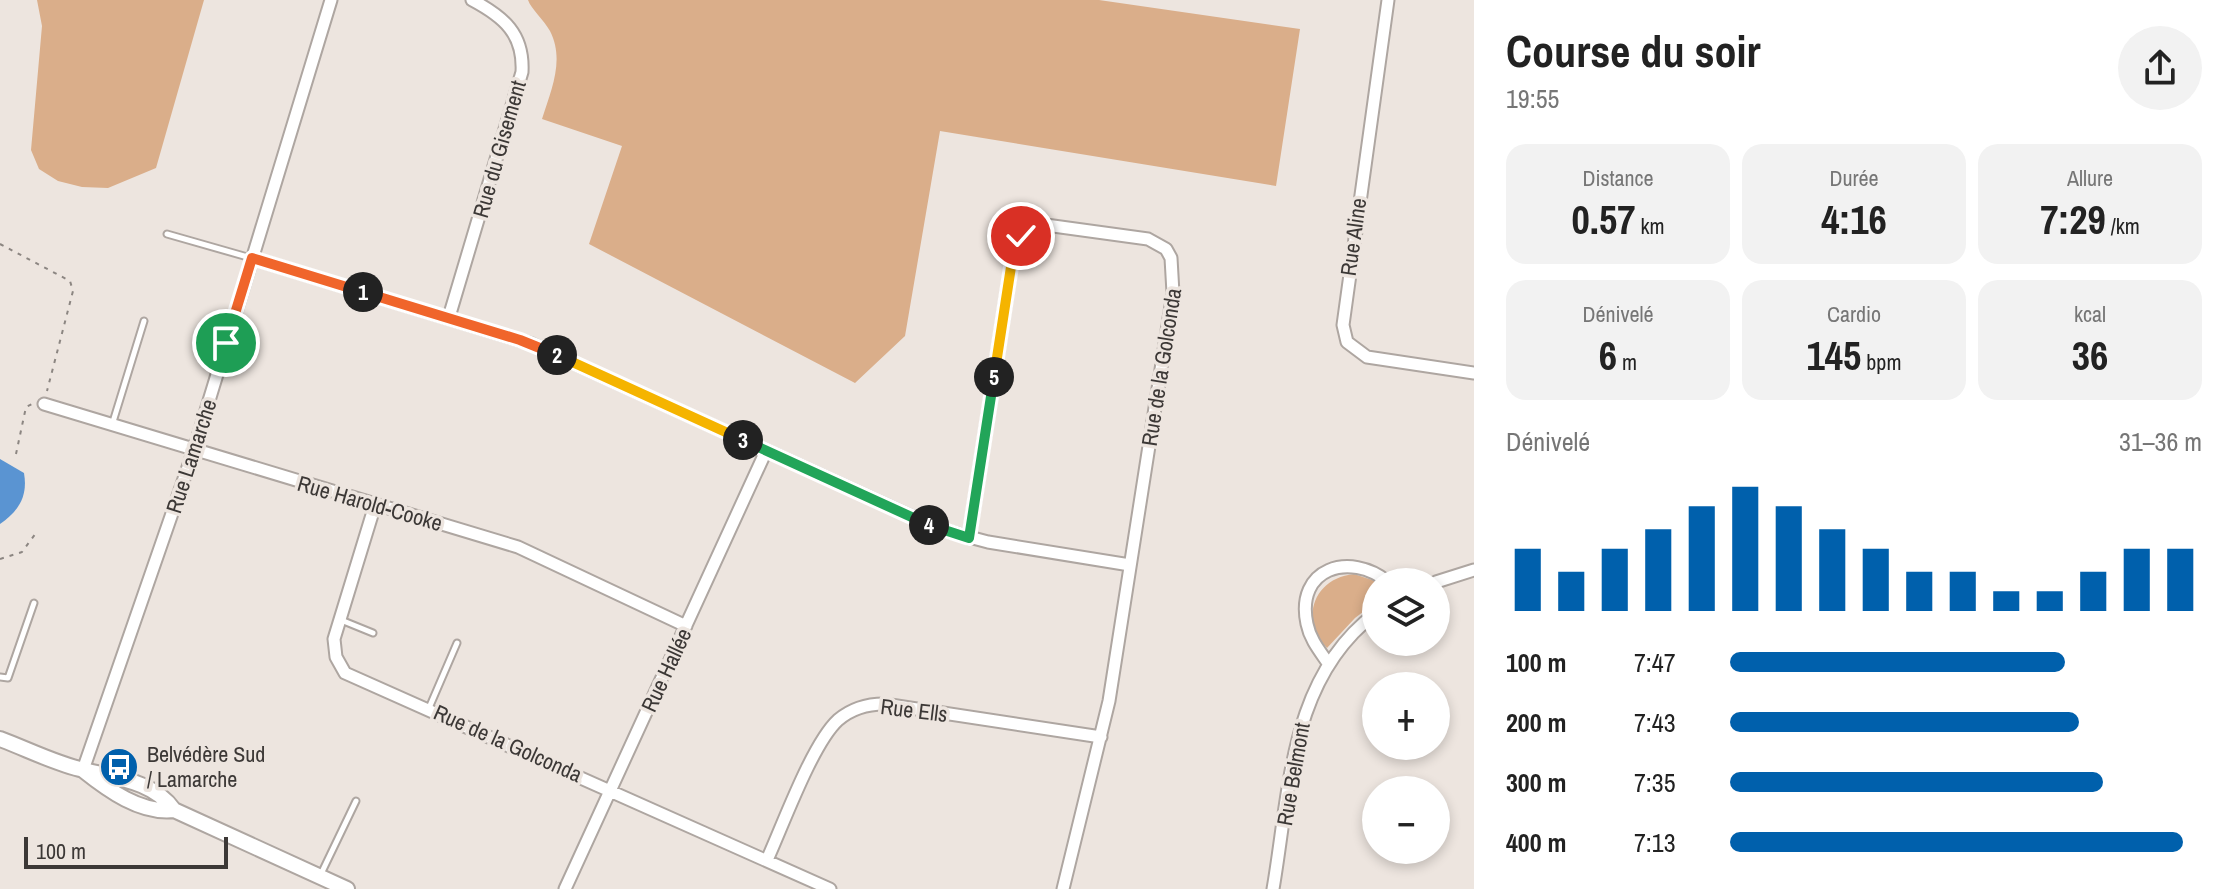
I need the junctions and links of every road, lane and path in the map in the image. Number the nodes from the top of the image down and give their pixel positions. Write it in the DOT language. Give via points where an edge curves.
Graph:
graph roads {
  1 [pos="331,0"];
  2 [pos="472,0"];
  3 [pos="1388,0"];
  4 [pos="167,234"];
  5 [pos="0,244"];
  6 [pos="252,258"];
  7 [pos="449,317"];
  8 [pos="144,321"];
  9 [pos="1474,373"];
  10 [pos="44,404"];
  11 [pos="112,425"];
  12 [pos="194,450"];
  13 [pos="766,451"];
  14 [pos="16,454"];
  15 [pos="375,505"];
  16 [pos="36,533"];
  17 [pos="969,538"];
  18 [pos="0,559"];
  19 [pos="1130,565"];
  20 [pos="1362,568"];
  21 [pos="1474,570"];
  22 [pos="1450,578"];
  23 [pos="34,603"];
  24 [pos="340,620"];
  25 [pos="1362,625"];
  26 [pos="686,626"];
  27 [pos="373,633"];
  28 [pos="457,643"];
  29 [pos="1328,663"];
  30 [pos="0,677"];
  31 [pos="429,708"];
  32 [pos="1101,737"];
  33 [pos="0,739"];
  34 [pos="83,770"];
  35 [pos="611,790"];
  36 [pos="356,801"];
  37 [pos="767,860"];
  38 [pos="320,877"];
  39 [pos="347,889"];
  40 [pos="565,889"];
  41 [pos="830,889"];
  42 [pos="1063,889"];
  43 [pos="1273,889"];
  1 -- 6 [label="street, Rue Lamarche"];
  2 -- 7 [label="street, Rue du Gisement" via="515,32 522,72"];
  3 -- 9 [label="street, Rue Aline" via="1343,325 1347,342 1367,357"];
  4 -- 6 [label="lane"];
  5 -- 10 [label="path" via="70,281 73,291"];
  6 -- 7 [label="street"];
  6 -- 12 [label="street, Rue Lamarche"];
  7 -- 13 [label="street" via="547,350"];
  8 -- 11 [label="lane"];
  10 -- 11 [label="street, Rue Harold-Cooke"];
  10 -- 14 [label="path" via="26,407"];
  11 -- 12 [label="street, Rue Harold-Cooke"];
  12 -- 15 [label="street, Rue Harold-Cooke"];
  12 -- 34 [label="street, Rue Lamarche"];
  13 -- 17 [label="street"];
  13 -- 26 [label="street, Rue Hallée"];
  15 -- 24 [label="street, Rue de la Golconda"];
  15 -- 26 [label="street, Rue Harold-Cooke" via="529,551"];
  16 -- 18 [label="path" via="22,552"];
  17 -- 19 [label="street"];
  17 -- 19 [label="street, Rue de la Golconda" via="1013,254 1021,236 1046,225 1148,239 1171,258 1174,279"];
  19 -- 32 [label="street, Rue de la Golconda"];
  20 -- 29 [label="street" via="1351,565 1322,574 1306,599 1308,627"];
  21 -- 22 [label="street"];
  23 -- 30 [label="lane" via="8,678"];
  24 -- 27 [label="lane"];
  24 -- 31 [label="street, Rue de la Golconda" via="334,648 345,673"];
  25 -- 29 [label="street, Rue Belmont"];
  26 -- 35 [label="street, Rue Hallée"];
  28 -- 31 [label="lane"];
  29 -- 43 [label="street, Rue Belmont" via="1299,734"];
  31 -- 35 [label="street, Rue de la Golconda"];
  32 -- 37 [label="street, Rue Ells" via="884,704 863,707 840,718 824,738"];
  32 -- 42 [label="street, Rue de la Golconda"];
  33 -- 34 [label="street"];
  34 -- 38 [label="street" via="115,774 165,797 174,810"];
  35 -- 37 [label="street, Rue de la Golconda"];
  35 -- 40 [label="street, Rue Hallée"];
  36 -- 38 [label="lane"];
  37 -- 41 [label="street, Rue de la Golconda"];
  38 -- 39 [label="street"];
}
